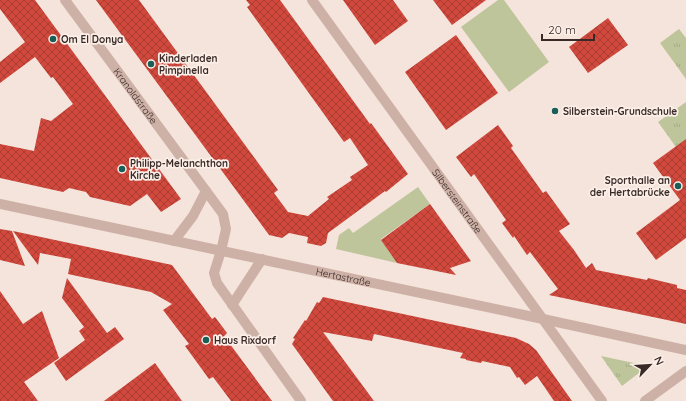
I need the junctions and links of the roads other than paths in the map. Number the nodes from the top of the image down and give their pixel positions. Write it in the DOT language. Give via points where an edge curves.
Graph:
graph roads {
  1 [pos="65,0"];
  2 [pos="312,0"];
  3 [pos="206,191"];
  4 [pos="0,204"];
  5 [pos="174,241"];
  6 [pos="222,251"];
  7 [pos="262,259"];
  8 [pos="232,306"];
  9 [pos="543,319"];
  10 [pos="686,350"];
  11 [pos="686,371"];
  12 [pos="301,401"];
  13 [pos="602,401"];
  14 [pos="645,401"];
  1 -- 3 [label="street, Kranoldstraße"];
  2 -- 9 [label="street, Silbersteinstraße"];
  3 -- 5 [label="street" via="193,216"];
  3 -- 6 [label="street, Kranoldstraße" via="223,214 226,229"];
  4 -- 5 [label="street, Hertastraße"];
  5 -- 6 [label="street, Hertastraße"];
  6 -- 7 [label="street, Hertastraße"];
  6 -- 8 [label="street, Kranoldstraße" via="214,278"];
  7 -- 8 [label="street"];
  7 -- 9 [label="street, Hertastraße"];
  8 -- 12 [label="street, Kranoldstraße"];
  9 -- 10 [label="street, Hertastraße"];
  9 -- 13 [label="street, Silbersteinstraße"];
  11 -- 14 [label="street"];
}
